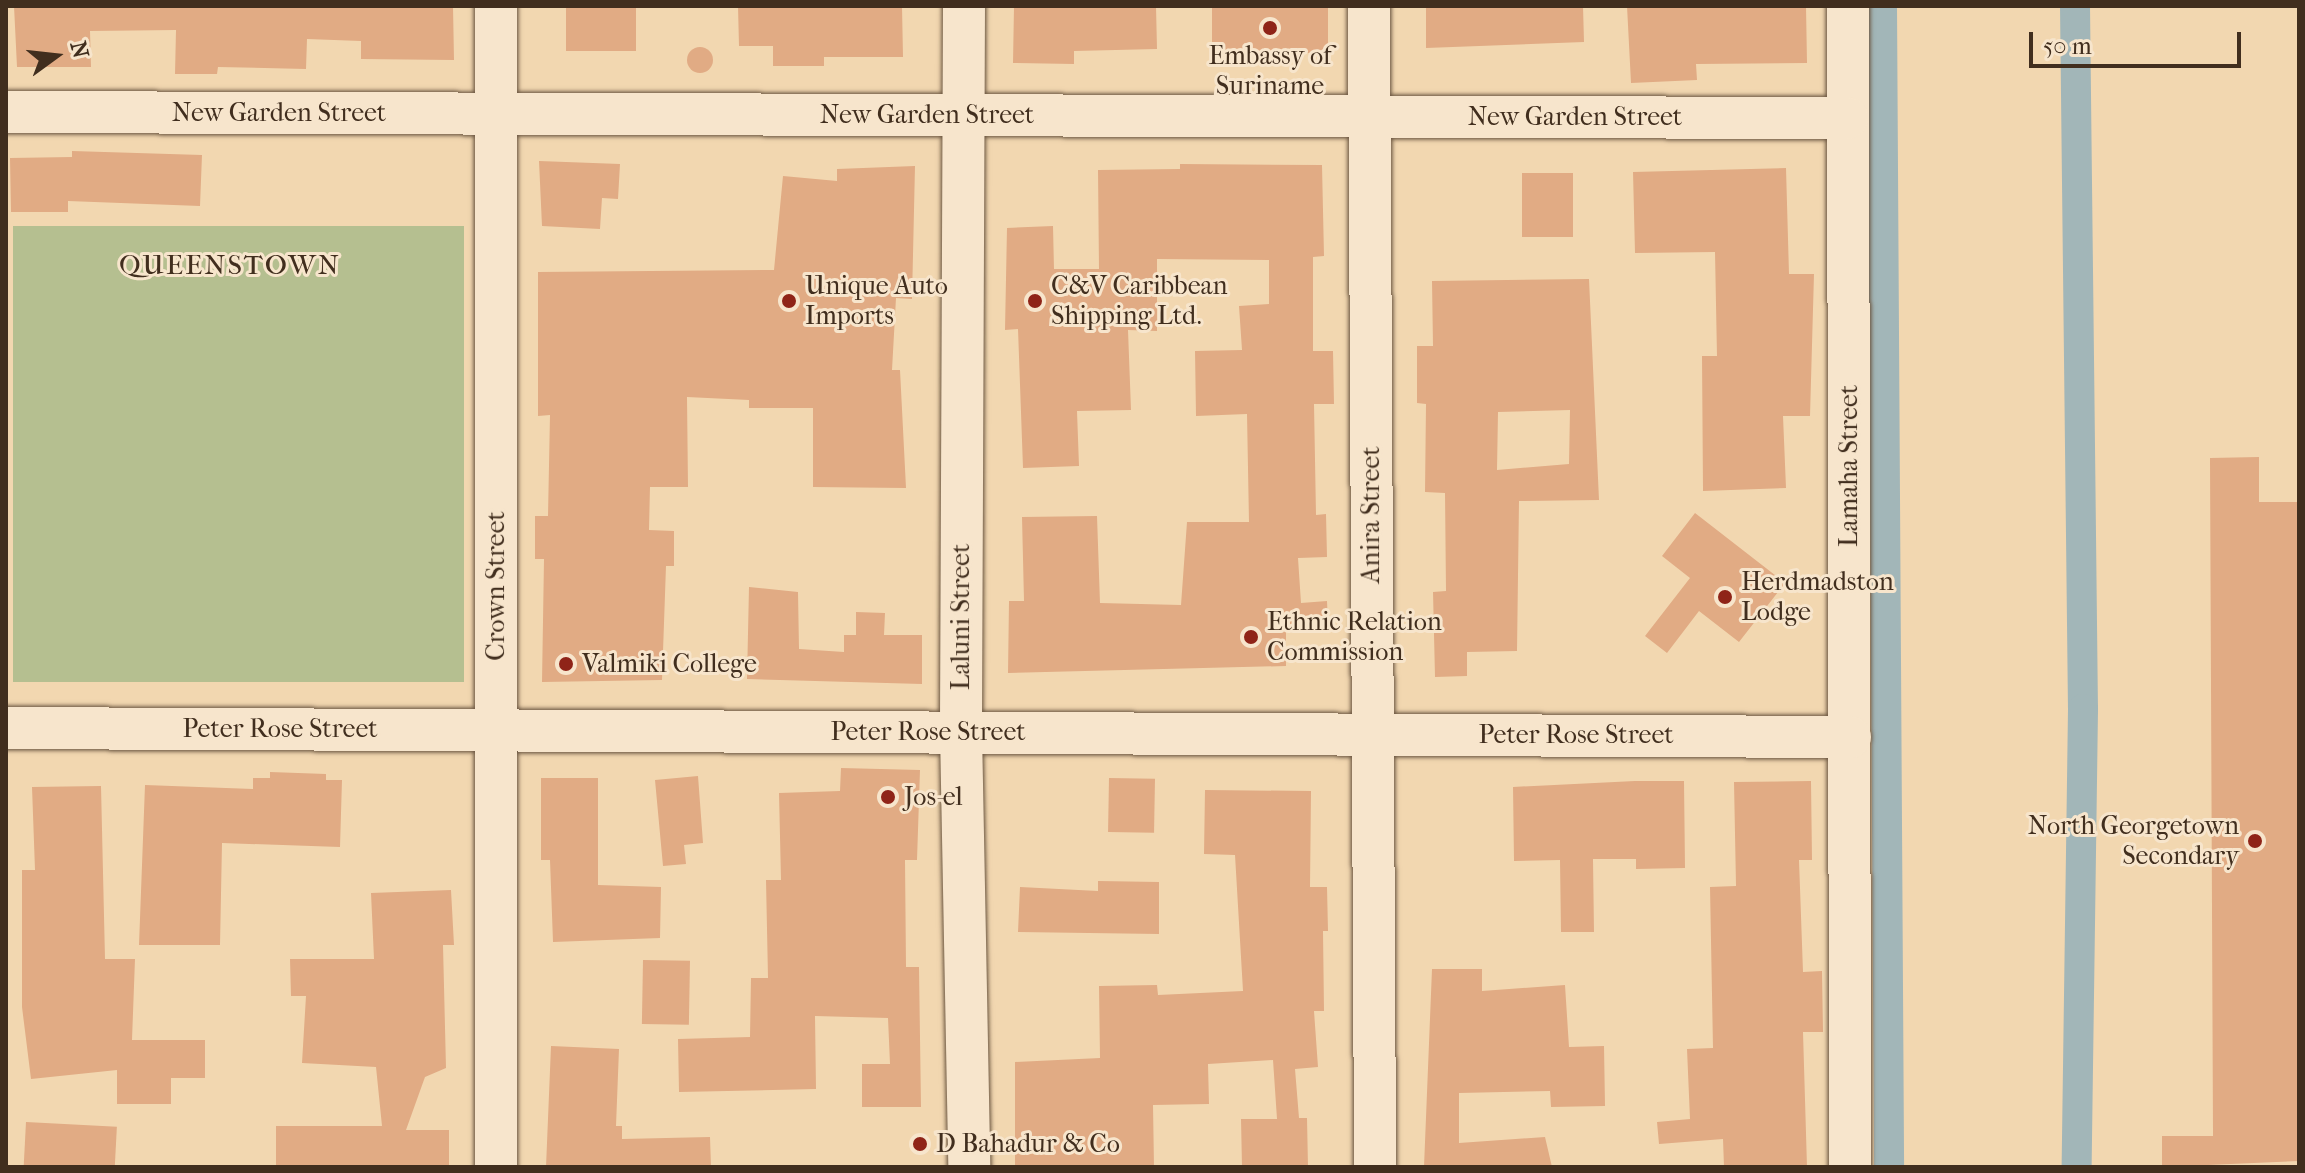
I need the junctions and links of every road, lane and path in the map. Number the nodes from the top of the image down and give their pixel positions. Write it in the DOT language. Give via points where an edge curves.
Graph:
graph roads {
  1 [pos="496,6"];
  2 [pos="964,6"];
  3 [pos="1369,6"];
  4 [pos="1848,6"];
  5 [pos="6,112"];
  6 [pos="496,114"];
  7 [pos="964,116"];
  8 [pos="1369,117"];
  9 [pos="1847,118"];
  10 [pos="6,728"];
  11 [pos="496,730"];
  12 [pos="961,732"];
  13 [pos="1373,734"];
  14 [pos="1850,737"];
  15 [pos="496,1167"];
  16 [pos="969,1167"];
  17 [pos="1375,1167"];
  18 [pos="1850,1167"];
  1 -- 6 [label="street, Crown Street"];
  2 -- 7 [label="street, Laluni Street"];
  3 -- 8 [label="street, Anira Street"];
  4 -- 9 [label="street, Lamaha Street"];
  5 -- 6 [label="street, New Garden Street"];
  6 -- 7 [label="street, New Garden Street"];
  6 -- 11 [label="street, Crown Street"];
  7 -- 8 [label="street, New Garden Street"];
  7 -- 12 [label="street, Laluni Street"];
  8 -- 9 [label="street, New Garden Street"];
  8 -- 13 [label="street, Anira Street"];
  9 -- 14 [label="street, Lamaha Street"];
  10 -- 11 [label="street, Peter Rose Street"];
  11 -- 12 [label="street, Peter Rose Street"];
  11 -- 15 [label="street, Crown Street"];
  12 -- 13 [label="street, Peter Rose Street"];
  12 -- 16 [label="street, Laluni Street"];
  13 -- 14 [label="street, Peter Rose Street"];
  13 -- 17 [label="street, Anira Street"];
  14 -- 18 [label="street, Lamaha Street"];
}
